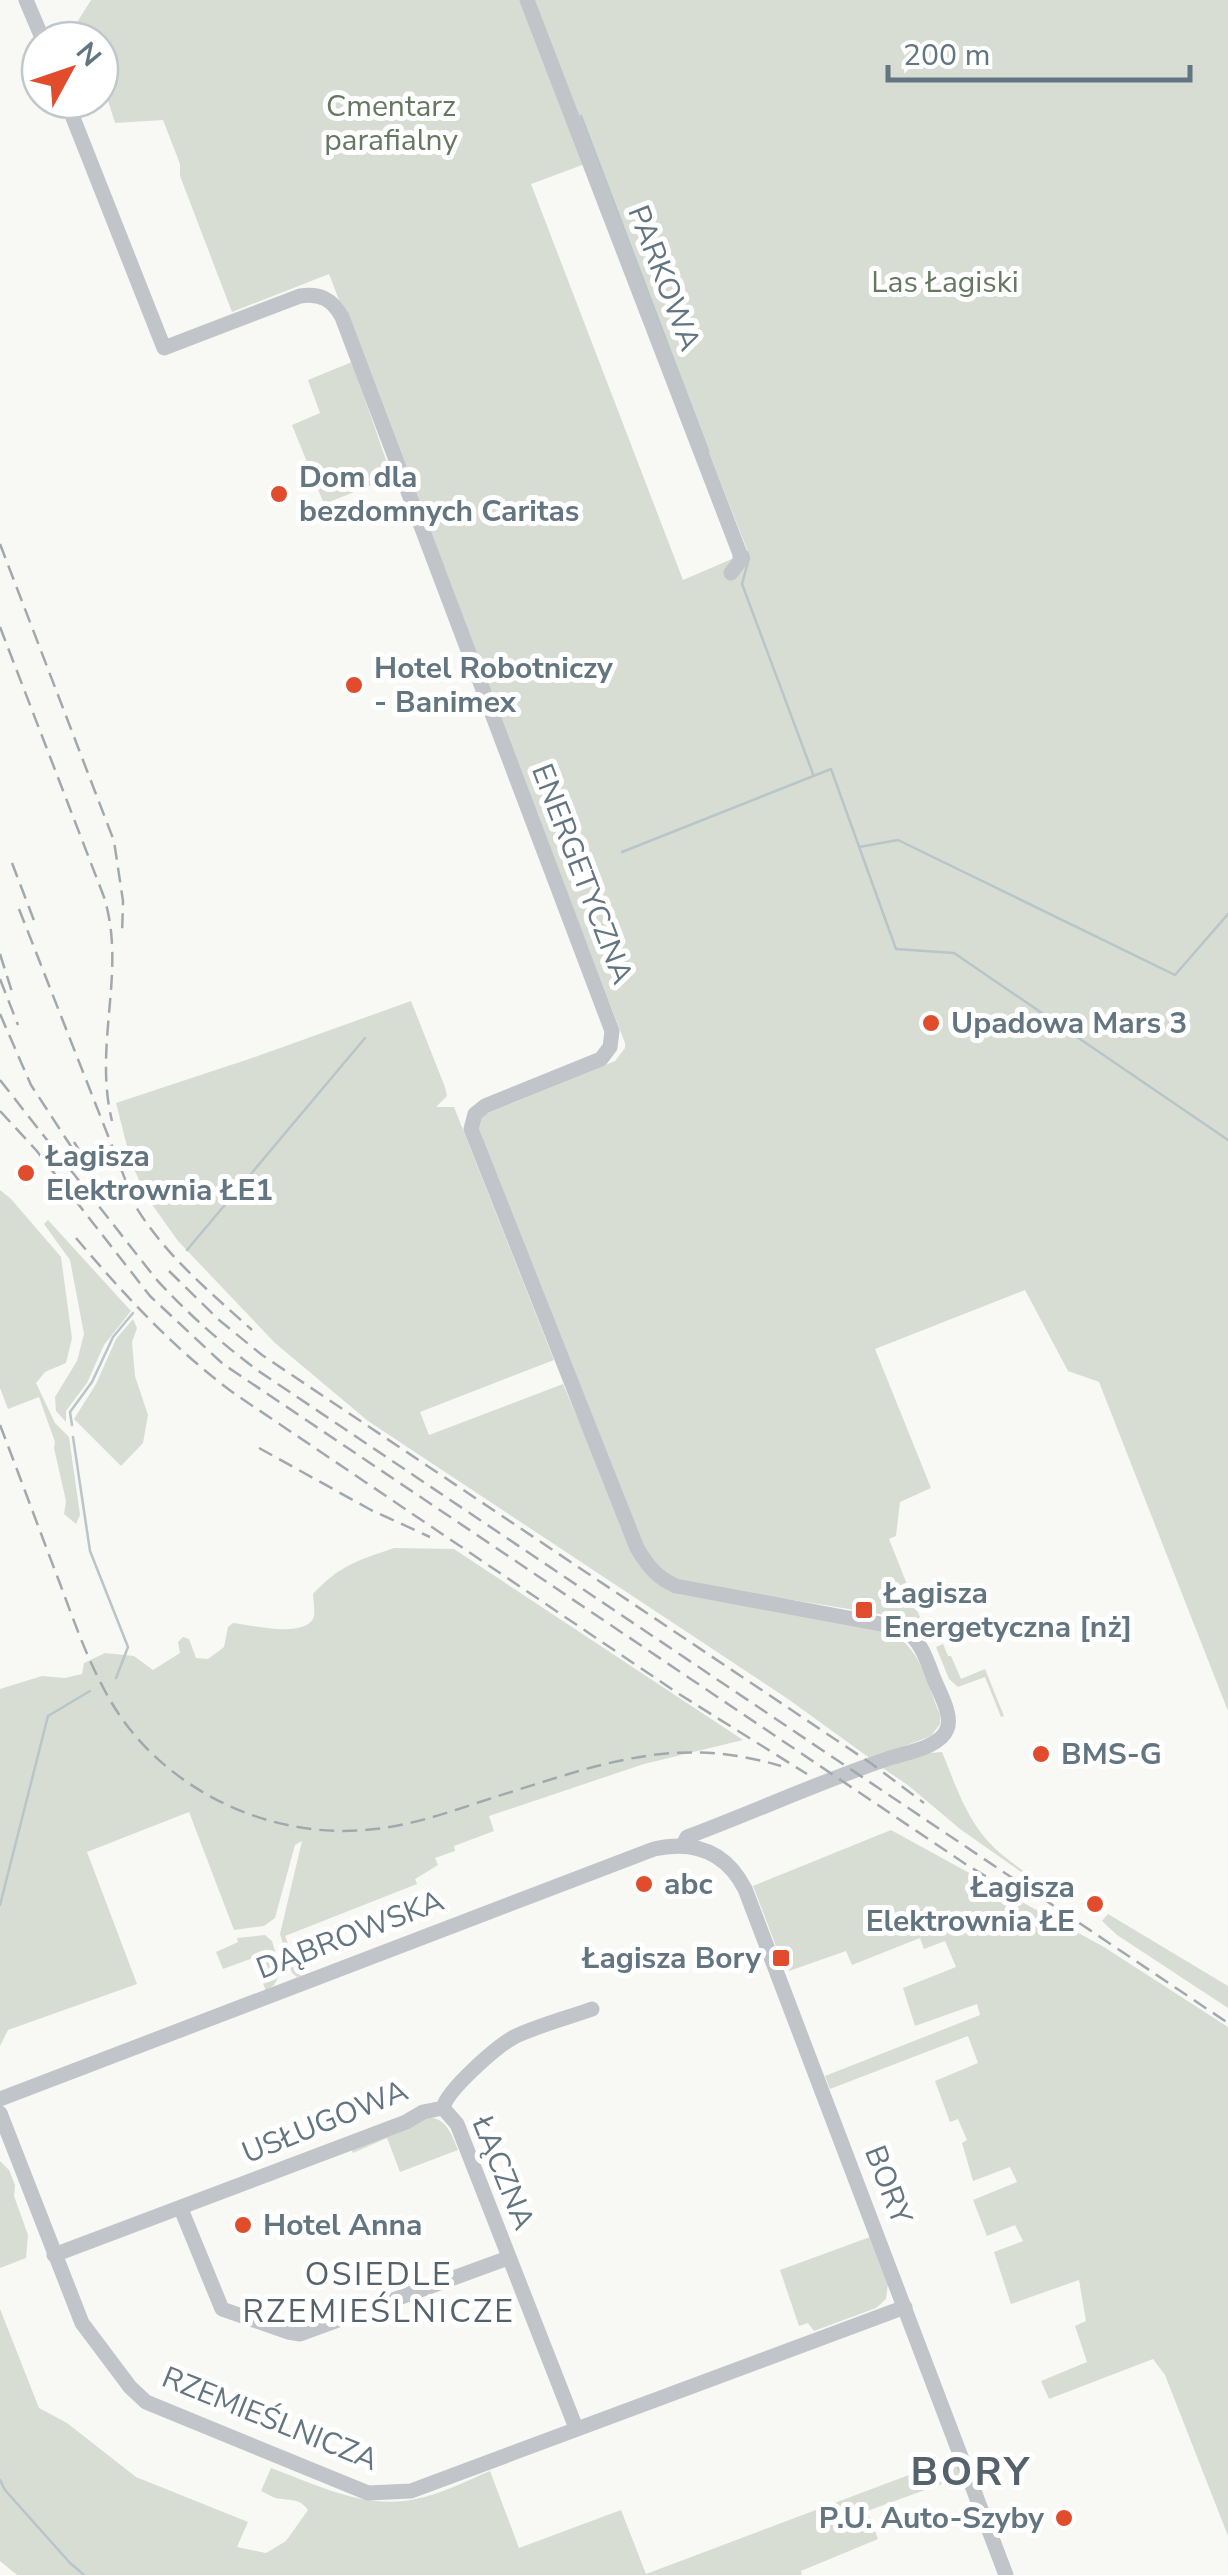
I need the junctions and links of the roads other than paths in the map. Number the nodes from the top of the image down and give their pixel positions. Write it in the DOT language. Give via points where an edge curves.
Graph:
graph roads {
  1 [pos="527,0"];
  2 [pos="74,120"];
  3 [pos="731,573"];
  4 [pos="893,1624"];
  5 [pos="716,1826"];
  6 [pos="683,1845"];
  7 [pos="720,1858"];
  8 [pos="592,2009"];
  9 [pos="0,2099"];
  10 [pos="442,2108"];
  11 [pos="0,2114"];
  12 [pos="180,2208"];
  13 [pos="54,2255"];
  14 [pos="508,2258"];
  15 [pos="905,2307"];
  16 [pos="576,2428"];
  17 [pos="1006,2575"];
  1 -- 3 [label="street, PARKOWA" via="740,554"];
  2 -- 4 [label="street, ENERGETYCZNA" via="164,348 300,296 323,296 342,317 612,1030 601,1059 484,1106 471,1128 637,1548 651,1570 676,1586"];
  4 -- 5 [label="street, DĄBROWSKA" via="923,1650 947,1714 945,1734"];
  5 -- 6 [label="street, DĄBROWSKA"];
  5 -- 7 [label="street"];
  6 -- 7 [label="street"];
  6 -- 9 [label="street, DĄBROWSKA" via="654,1848"];
  7 -- 15 [label="street, BORY" via="746,1889"];
  8 -- 10 [label="street, USŁUGOWA" via="513,2038 454,2087"];
  10 -- 12 [label="street, USŁUGOWA"];
  10 -- 14 [label="street, ŁĄCZNA" via="456,2124"];
  11 -- 13 [label="street, RZEMIEŚLNICZA"];
  12 -- 13 [label="street, USŁUGOWA"];
  12 -- 14 [label="street" via="222,2309 300,2334"];
  13 -- 16 [label="street, RZEMIEŚLNICZA" via="82,2324 146,2402 368,2493 411,2491"];
  14 -- 16 [label="street, ŁĄCZNA"];
  15 -- 16 [label="street, RZEMIEŚLNICZA"];
  15 -- 17 [label="street, BORY"];
}
